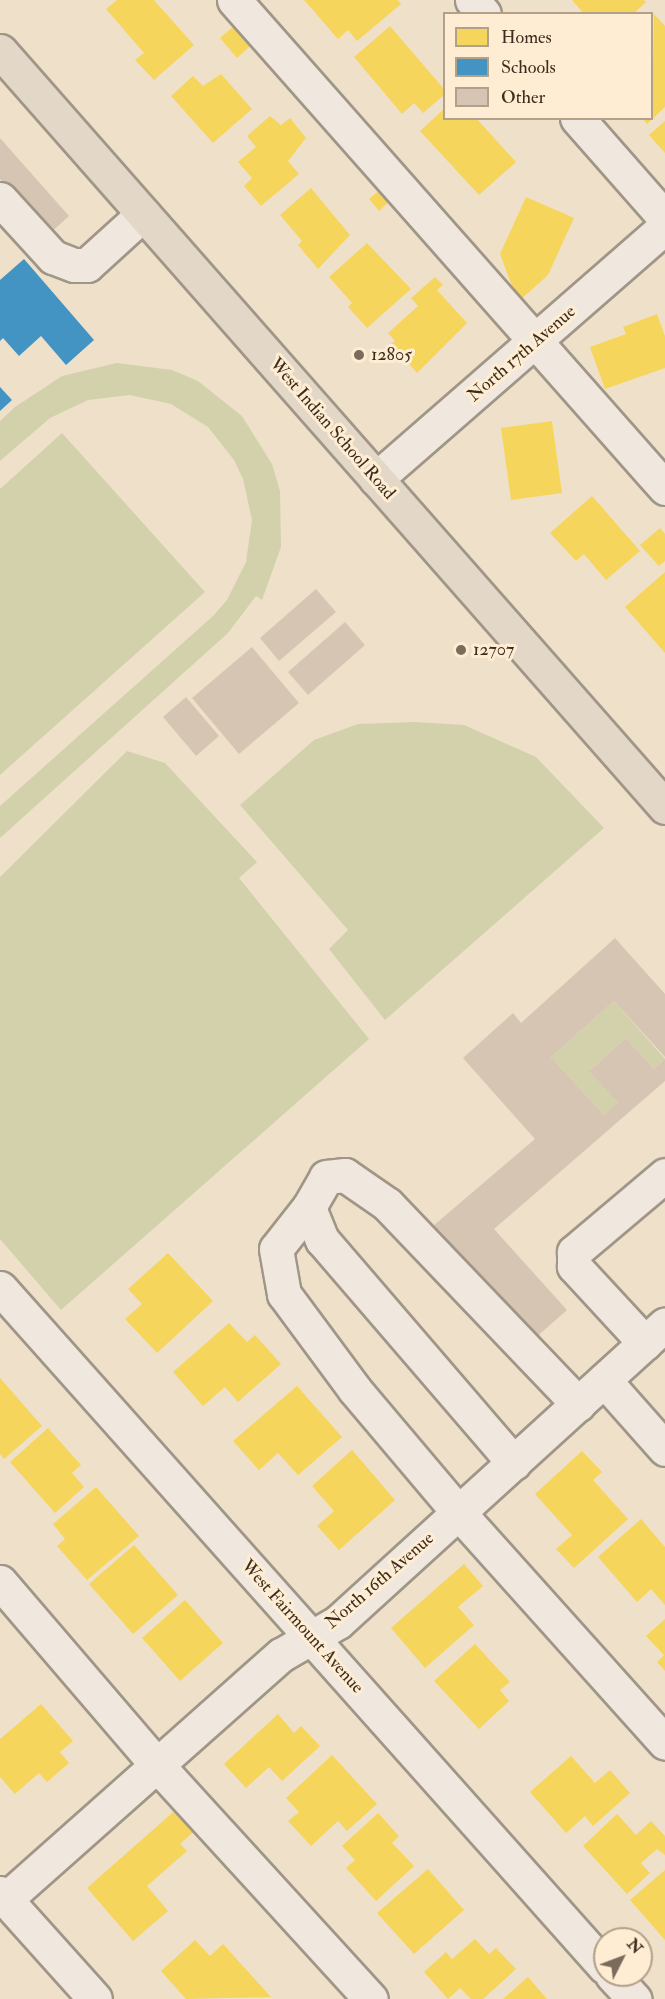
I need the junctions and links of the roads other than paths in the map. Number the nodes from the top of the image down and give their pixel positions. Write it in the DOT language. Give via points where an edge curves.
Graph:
graph roads {
  1 [pos="234,0"];
  2 [pos="472,0"];
  3 [pos="482,12"];
  4 [pos="0,51"];
  5 [pos="579,120"];
  6 [pos="0,199"];
  7 [pos="144,214"];
  8 [pos="665,218"];
  9 [pos="665,226"];
  10 [pos="536,342"];
  11 [pos="376,479"];
  12 [pos="665,488"];
  13 [pos="665,807"];
  14 [pos="665,1175"];
  15 [pos="309,1207"];
  16 [pos="0,1288"];
  17 [pos="655,1333"];
  18 [pos="604,1380"];
  19 [pos="578,1404"];
  20 [pos="665,1449"];
  21 [pos="514,1463"];
  22 [pos="458,1512"];
  23 [pos="0,1582"];
  24 [pos="312,1638"];
  25 [pos="665,1743"];
  26 [pos="157,1765"];
  27 [pos="3,1896"];
  28 [pos="593,1954"];
  29 [pos="623,1987"];
  30 [pos="95,1999"];
  31 [pos="371,1999"];
  32 [pos="634,1999"];
  1 -- 10 [label="street"];
  2 -- 3 [label="street"];
  4 -- 7 [label="main road, West Indian School Road"];
  5 -- 8 [label="street"];
  6 -- 7 [label="street" via="53,257 74,266 87,265"];
  7 -- 11 [label="main road, West Indian School Road"];
  9 -- 10 [label="street, North 17th Avenue"];
  10 -- 11 [label="street, North 17th Avenue"];
  10 -- 12 [label="street"];
  11 -- 13 [label="main road, West Indian School Road"];
  14 -- 17 [label="street" via="574,1252 574,1266"];
  15 -- 19 [label="street" via="326,1178 345,1174 387,1204"];
  15 -- 21 [label="street" via="322,1240"];
  15 -- 22 [label="street" via="276,1249 284,1294 355,1390"];
  16 -- 24 [label="street, West Fairmount Avenue"];
  17 -- 18 [label="street, North 16th Avenue"];
  18 -- 19 [label="street, North 16th Avenue"];
  18 -- 20 [label="street"];
  19 -- 21 [label="street, North 16th Avenue"];
  21 -- 22 [label="street, North 16th Avenue"];
  22 -- 24 [label="street, North 16th Avenue" via="338,1622"];
  22 -- 25 [label="street"];
  23 -- 26 [label="street"];
  24 -- 26 [label="street, North 16th Avenue" via="281,1655"];
  24 -- 28 [label="street, West Fairmount Avenue"];
  26 -- 27 [label="street, North 16th Avenue"];
  26 -- 31 [label="street"];
  27 -- 30 [label="street"];
  29 -- 32 [label="street"];
}
